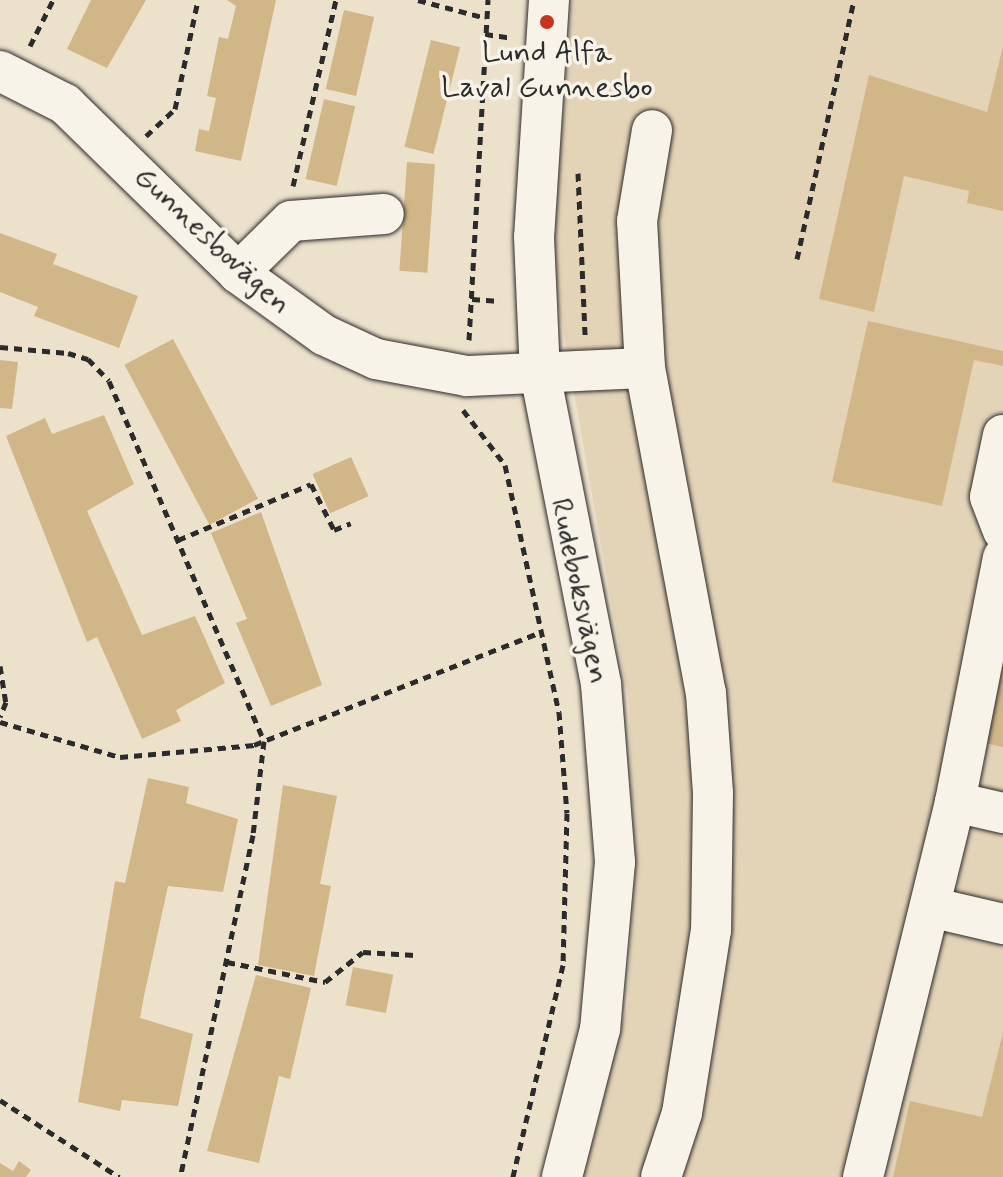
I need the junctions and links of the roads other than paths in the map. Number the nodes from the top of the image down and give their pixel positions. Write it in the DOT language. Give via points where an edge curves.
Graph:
graph roads {
  1 [pos="549,0"];
  2 [pos="0,71"];
  3 [pos="652,130"];
  4 [pos="384,214"];
  5 [pos="238,273"];
  6 [pos="645,368"];
  7 [pos="540,373"];
  8 [pos="1003,435"];
  9 [pos="1003,531"];
  10 [pos="1003,558"];
  11 [pos="955,802"];
  12 [pos="1003,813"];
  13 [pos="930,907"];
  14 [pos="1003,924"];
  15 [pos="562,1177"];
  16 [pos="661,1177"];
  17 [pos="863,1177"];
  1 -- 7 [label="street, Rudeboksvägen" via="534,237"];
  2 -- 5 [label="street, Gunnesbovägen" via="65,104"];
  3 -- 6 [label="street" via="637,221"];
  4 -- 5 [label="street" via="317,213 271,236"];
  5 -- 7 [label="street, Gunnesbovägen" via="280,310 376,359 467,376"];
  6 -- 7 [label="street, Gunnesbovägen"];
  6 -- 16 [label="street" via="706,693 713,793 711,930 682,1113"];
  7 -- 15 [label="street, Rudeboksvägen" via="601,684 615,862 600,1029"];
  8 -- 9 [label="street" via="990,497"];
  10 -- 11 [label="street"];
  11 -- 12 [label="street"];
  11 -- 13 [label="street"];
  13 -- 14 [label="street"];
  13 -- 17 [label="street"];
}
